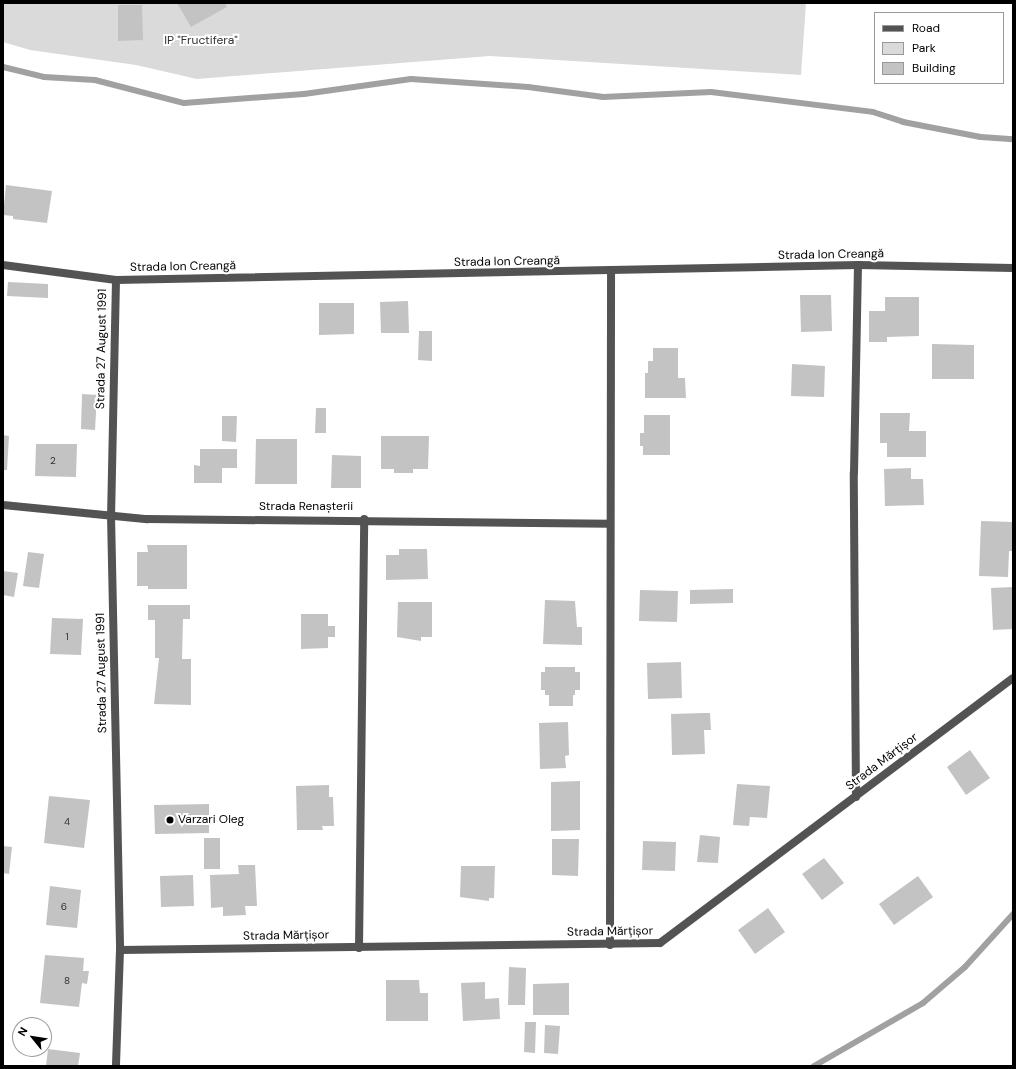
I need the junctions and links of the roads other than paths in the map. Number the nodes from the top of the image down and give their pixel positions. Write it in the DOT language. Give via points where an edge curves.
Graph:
graph roads {
  1 [pos="3,265"];
  2 [pos="858,265"];
  3 [pos="1013,268"];
  4 [pos="611,272"];
  5 [pos="116,280"];
  6 [pos="3,505"];
  7 [pos="111,515"];
  8 [pos="364,519"];
  9 [pos="610,524"];
  10 [pos="1013,678"];
  11 [pos="856,798"];
  12 [pos="610,945"];
  13 [pos="359,948"];
  14 [pos="120,950"];
  15 [pos="116,1066"];
  1 -- 5 [label="street, Strada Ion Creangă"];
  2 -- 3 [label="street, Strada Ion Creangă"];
  2 -- 4 [label="street, Strada Ion Creangă"];
  2 -- 11 [label="street" via="854,473"];
  4 -- 5 [label="street, Strada Ion Creangă"];
  4 -- 9 [label="street"];
  5 -- 7 [label="street, Strada 27 August 1991"];
  6 -- 7 [label="street, Strada Renașterii"];
  7 -- 8 [label="street, Strada Renașterii" via="147,519"];
  7 -- 14 [label="street, Strada 27 August 1991"];
  8 -- 9 [label="street, Strada Renașterii"];
  8 -- 13 [label="street"];
  9 -- 12 [label="street"];
  10 -- 11 [label="street, Strada Mărțișor"];
  11 -- 12 [label="street, Strada Mărțișor" via="660,943"];
  12 -- 13 [label="street, Strada Mărțișor"];
  13 -- 14 [label="street, Strada Mărțișor"];
  14 -- 15 [label="street, Strada 27 August 1991"];
}
